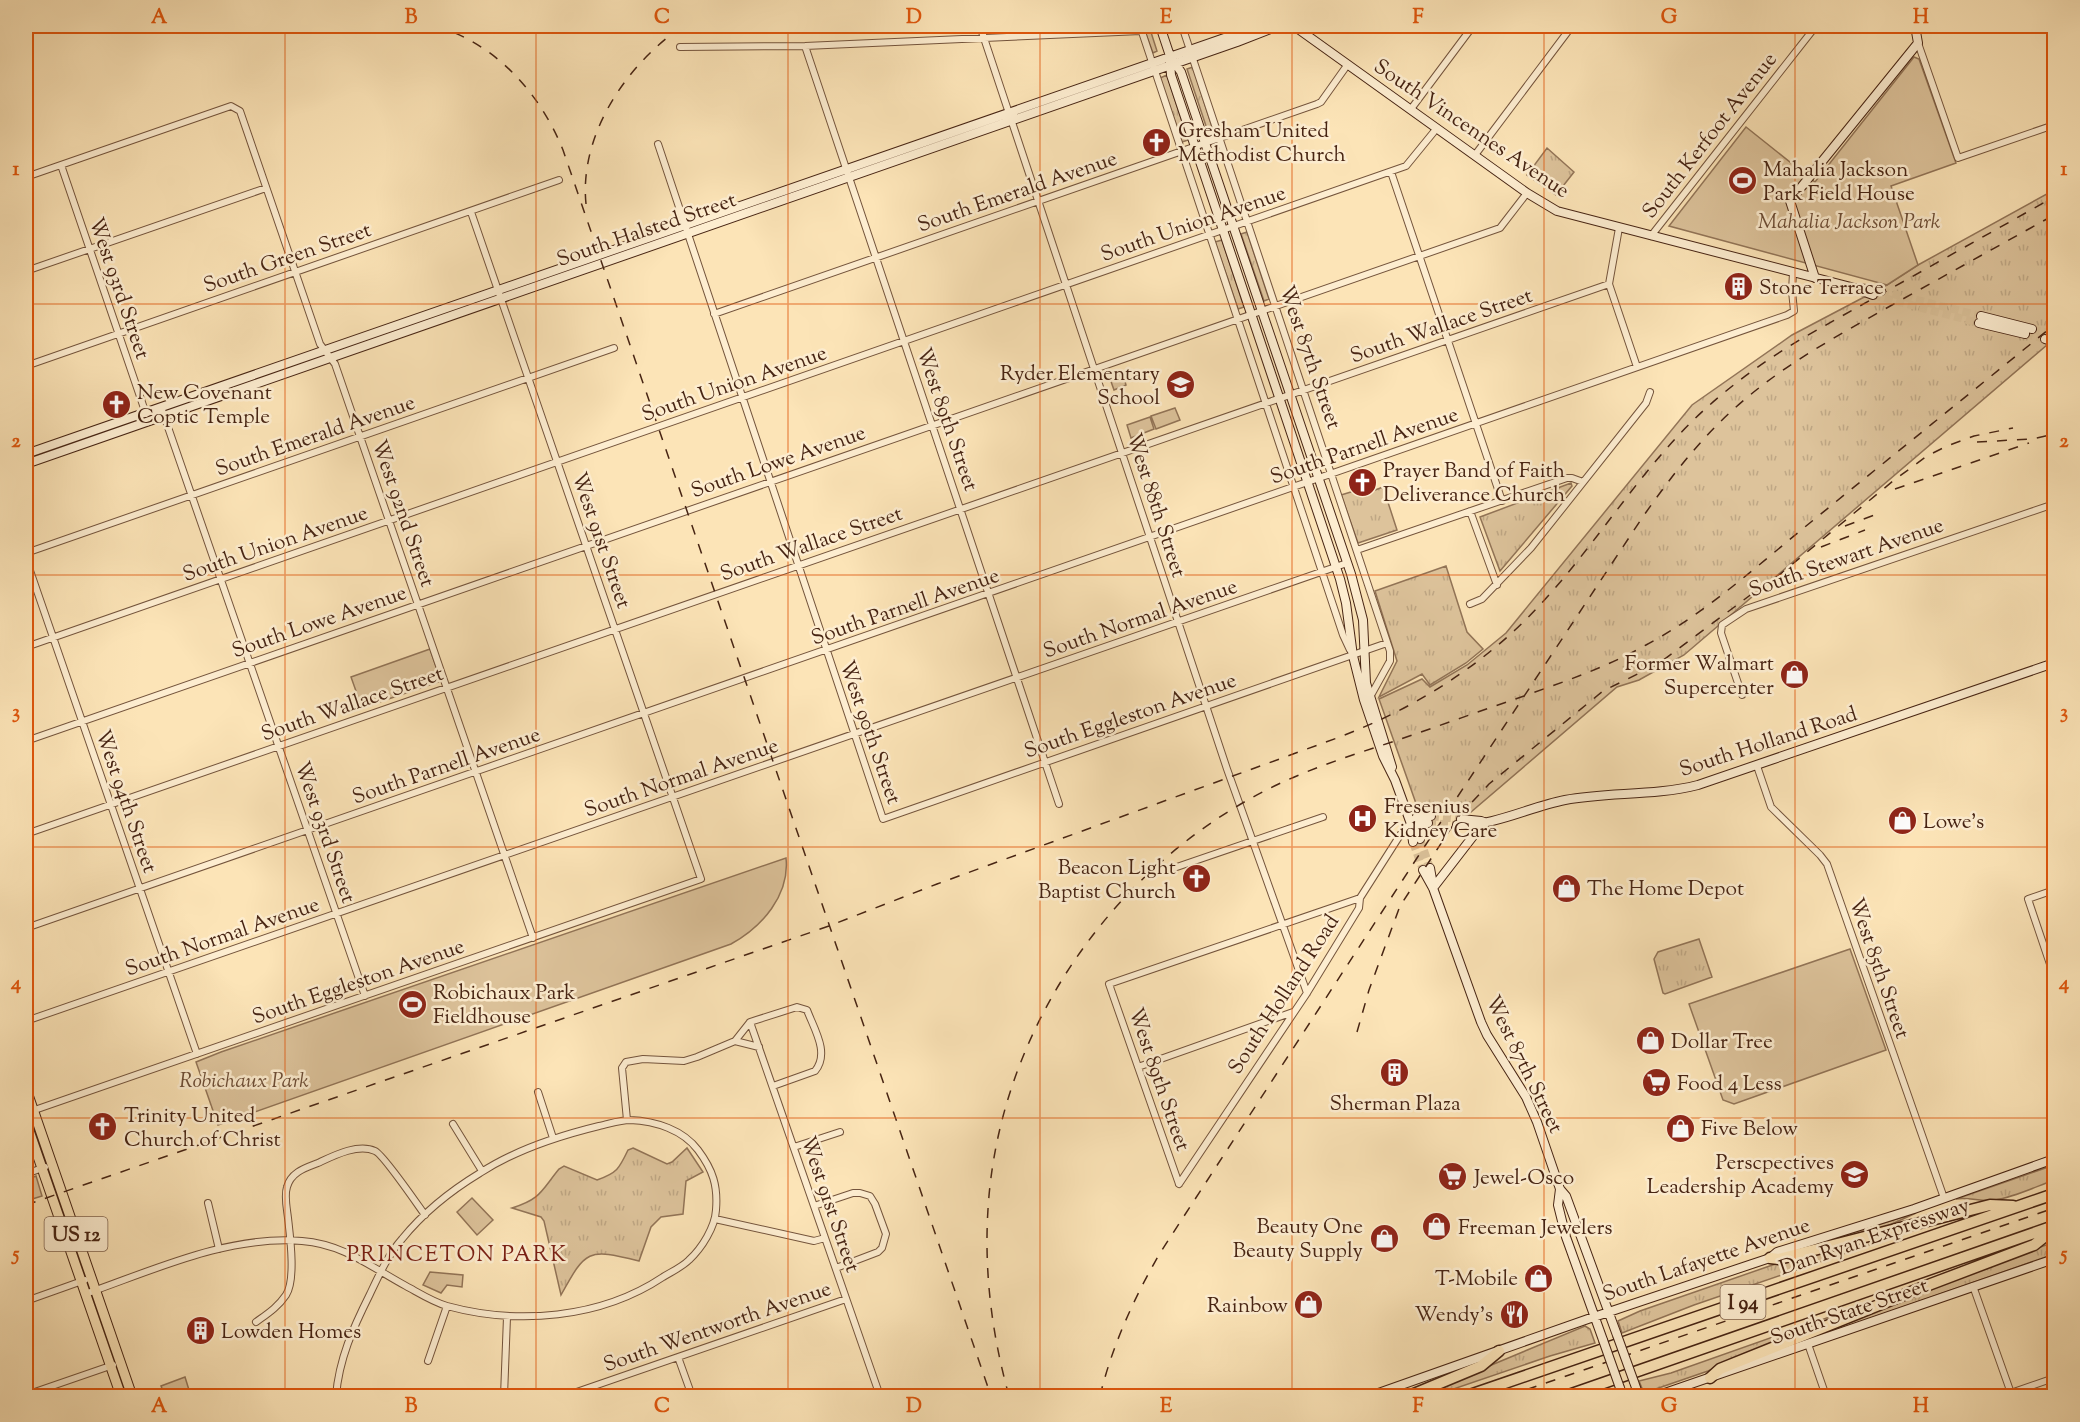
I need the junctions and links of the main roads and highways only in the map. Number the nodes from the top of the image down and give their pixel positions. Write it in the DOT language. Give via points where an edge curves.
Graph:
graph roads {
  1 [pos="1160,26"];
  2 [pos="1259,26"];
  3 [pos="1278,26"];
  4 [pos="1294,26"];
  5 [pos="1914,26"];
  6 [pos="1191,53"];
  7 [pos="1170,56"];
  8 [pos="1173,65"];
  9 [pos="1153,66"];
  10 [pos="1815,278"];
  11 [pos="1877,293"];
  12 [pos="500,294"];
  13 [pos="1980,320"];
  14 [pos="2029,332"];
  15 [pos="163,411"];
  16 [pos="147,417"];
  17 [pos="26,454"];
  18 [pos="26,464"];
  19 [pos="2055,663"];
  20 [pos="1395,780"];
  21 [pos="1430,820"];
  22 [pos="1459,822"];
  23 [pos="1485,822"];
  24 [pos="1411,824"];
  25 [pos="1417,840"];
  26 [pos="1427,869"];
  27 [pos="1433,888"];
  28 [pos="26,1089"];
  29 [pos="29,1112"];
  30 [pos="26,1122"];
  31 [pos="2055,1160"];
  32 [pos="1560,1189"];
  33 [pos="2055,1194"];
  34 [pos="2019,1206"];
  35 [pos="2055,1228"];
  36 [pos="1770,1258"];
  37 [pos="2055,1259"];
  38 [pos="90,1292"];
  39 [pos="1610,1313"];
  40 [pos="1595,1317"];
  41 [pos="1499,1352"];
  42 [pos="115,1364"];
  43 [pos="1710,1378"];
  44 [pos="1622,1392"];
  45 [pos="121,1396"];
  46 [pos="132,1396"];
  47 [pos="1370,1396"];
  48 [pos="1409,1396"];
  49 [pos="1467,1396"];
  50 [pos="1566,1396"];
  51 [pos="1639,1396"];
  52 [pos="1656,1396"];
  1 -- 7 [label="main road, West 87th Street"];
  2 -- 6 [label="main road, South Halsted Street"];
  3 -- 6 [label="main road, South Halsted Street"];
  4 -- 10 [label="main road, South Vincennes Avenue" via="1557,212"];
  5 -- 10 [label="main road" via="1918,43 1791,201"];
  6 -- 7 [label="main road, South Halsted Street"];
  6 -- 8 [label="main road, South Halsted Street"];
  7 -- 8 [label="main road, West 87th Street"];
  7 -- 9 [label="main road, South Halsted Street"];
  8 -- 9 [label="main road, South Halsted Street"];
  8 -- 20 [label="main road, West 87th Street" via="1171,75 1336,568 1364,700"];
  8 -- 20 [label="main road, West 87th Street" via="1181,72 1359,600 1366,683"];
  9 -- 12 [label="main road, South Halsted Street"];
  10 -- 11 [label="main road, South Vincennes Avenue" via="1870,288"];
  12 -- 15 [label="main road, South Halsted Street" via="325,350"];
  12 -- 15 [label="main road, South Halsted Street" via="330,358"];
  13 -- 14 [label="main road"];
  15 -- 16 [label="main road, South Halsted Street"];
  16 -- 17 [label="main road, South Halsted Street"];
  16 -- 18 [label="main road, South Halsted Street"];
  19 -- 23 [label="main road, South Holland Road" via="1717,780 1682,789 1566,800"];
  20 -- 24 [label="main road, West 87th Street"];
  21 -- 24 [label="main road"];
  22 -- 23 [label="main road, South Holland Road"];
  23 -- 27 [label="main road"];
  24 -- 25 [label="main road, West 87th Street"];
  26 -- 27 [label="main road, West 87th Street"];
  27 -- 32 [label="main road, West 87th Street" via="1481,1022 1526,1097"];
  28 -- 29 [label="main road, US 12"];
  29 -- 38 [label="main road, US 12" via="52,1165 91,1278"];
  30 -- 38 [label="main road, US 12" via="81,1281"];
  31 -- 36 [label="main road, South Lafayette Avenue" via="1777,1252"];
  32 -- 39 [label="main road, West 87th Street"];
  32 -- 40 [label="main road, West 87th Street" via="1558,1205 1566,1237"];
  33 -- 34 [label="highway, Dan Ryan Expressway / I 94"];
  34 -- 36 [label="highway" via="1990,1205 1779,1259"];
  34 -- 49 [label="highway, Dan Ryan Expressway / I 94"];
  35 -- 43 [label="highway" via="2034,1245 1731,1365"];
  35 -- 50 [label="highway, I 94"];
  36 -- 39 [label="main road, South Lafayette Avenue"];
  37 -- 43 [label="main road, South State Street"];
  38 -- 42 [label="main road, US 12"];
  39 -- 40 [label="main road, South Lafayette Avenue"];
  39 -- 51 [label="main road, West 87th Street, bridge"];
  40 -- 41 [label="main road, South Lafayette Avenue"];
  40 -- 44 [label="main road, West 87th Street, bridge"];
  41 -- 47 [label="main road, South Lafayette Avenue"];
  41 -- 48 [label="highway" via="1481,1366"];
  42 -- 45 [label="main road, US 12"];
  42 -- 46 [label="main road, US 12"];
  43 -- 52 [label="main road, South State Street"];
}
